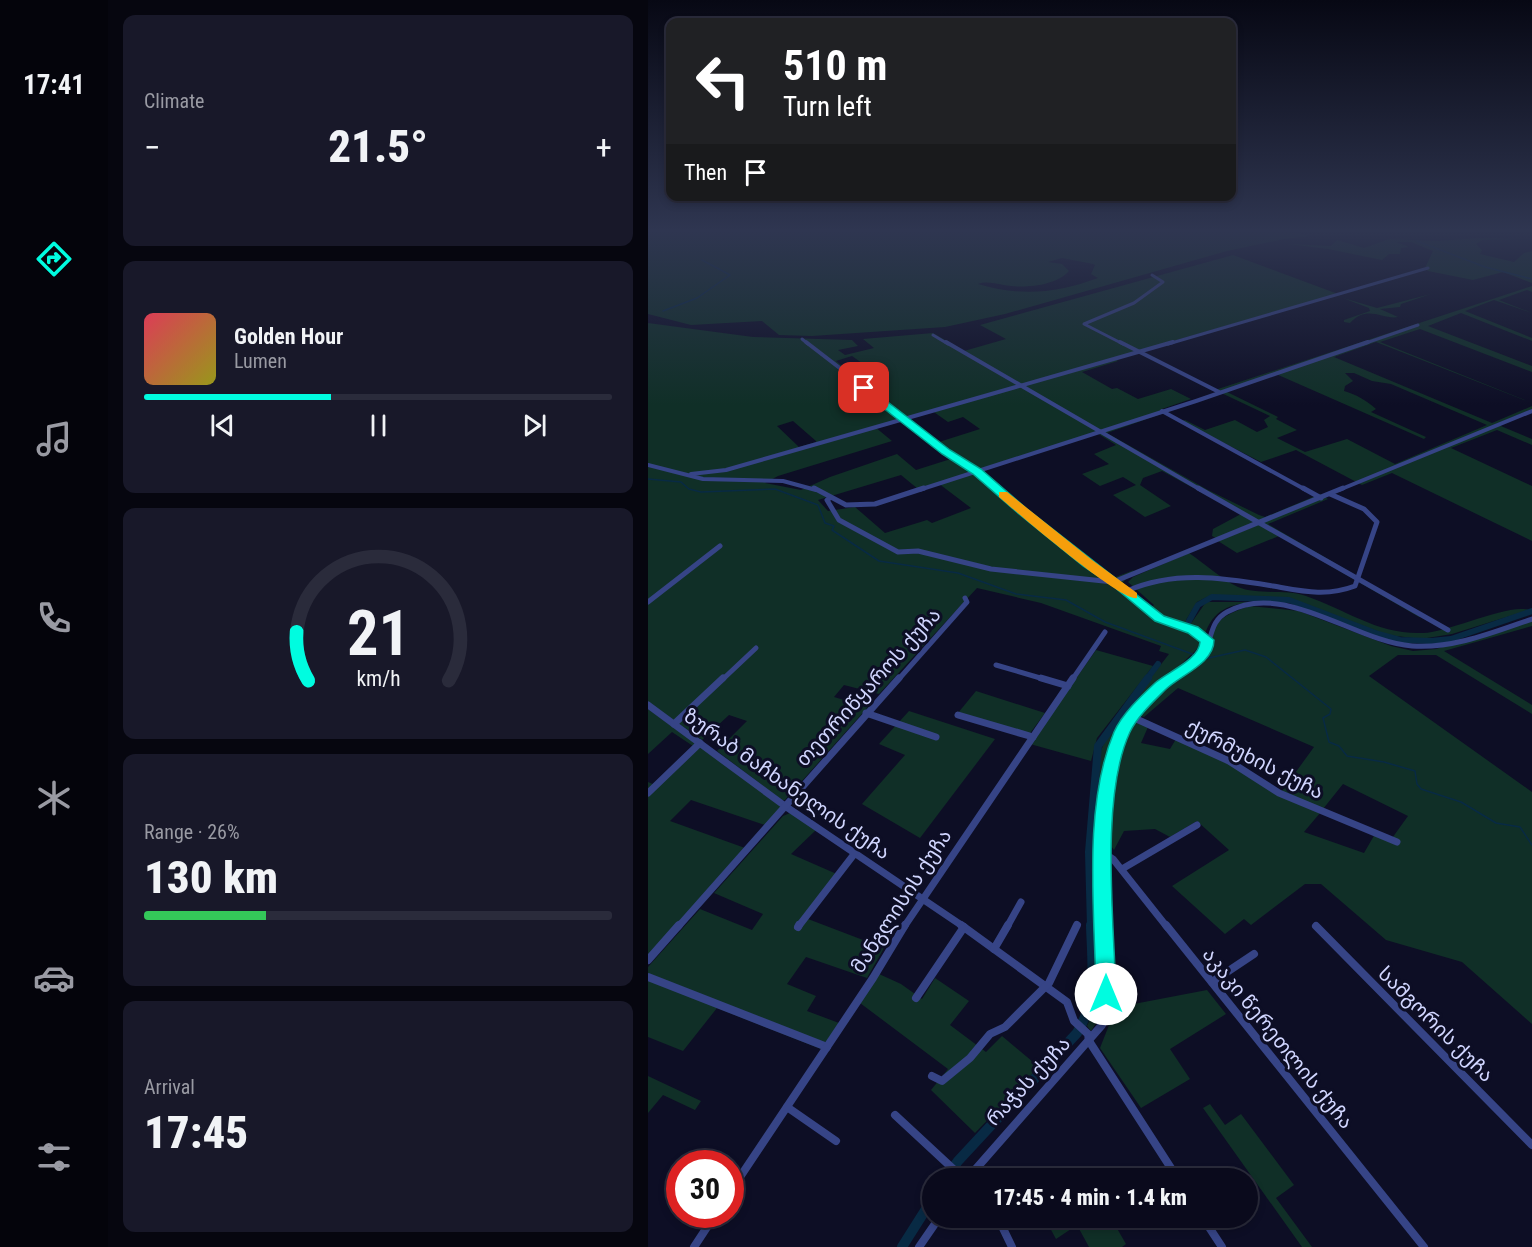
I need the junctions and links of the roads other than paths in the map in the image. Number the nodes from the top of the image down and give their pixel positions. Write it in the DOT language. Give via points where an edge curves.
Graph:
graph roads {
  1 [pos="1152,289"];
  2 [pos="1356,289"];
  3 [pos="1418,325"];
  4 [pos="933,335"];
  5 [pos="802,339"];
  6 [pos="1139,353"];
  7 [pos="1022,387"];
  8 [pos="1218,392"];
  9 [pos="1162,411"];
  10 [pos="1532,411"];
  11 [pos="905,419"];
  12 [pos="1097,431"];
  13 [pos="648,465"];
  14 [pos="977,471"];
  15 [pos="682,474"];
  16 [pos="1330,494"];
  17 [pos="830,498"];
  18 [pos="1321,498"];
  19 [pos="1257,524"];
  20 [pos="720,546"];
  21 [pos="1356,579"];
  22 [pos="1115,583"];
  23 [pos="1127,591"];
  24 [pos="965,598"];
  25 [pos="648,602"];
  26 [pos="1532,619"];
  27 [pos="1448,630"];
  28 [pos="1105,632"];
  29 [pos="1207,640"];
  30 [pos="756,648"];
  31 [pos="996,665"];
  32 [pos="1068,686"];
  33 [pos="648,705"];
  34 [pos="866,713"];
  35 [pos="958,715"];
  36 [pos="1132,717"];
  37 [pos="674,724"];
  38 [pos="936,737"];
  39 [pos="1033,737"];
  40 [pos="700,743"];
  41 [pos="648,793"];
  42 [pos="785,806"];
  43 [pos="1197,825"];
  44 [pos="1397,842"];
  45 [pos="1103,852"];
  46 [pos="855,853"];
  47 [pos="1122,869"];
  48 [pos="921,899"];
  49 [pos="1021,902"];
  50 [pos="1077,925"];
  51 [pos="1316,926"];
  52 [pos="798,927"];
  53 [pos="964,927"];
  54 [pos="994,949"];
  55 [pos="1254,954"];
  56 [pos="648,960"];
  57 [pos="648,977"];
  58 [pos="1212,982"];
  59 [pos="1045,986"];
  60 [pos="916,998"];
  61 [pos="1089,1038"];
  62 [pos="827,1047"];
  63 [pos="932,1076"];
  64 [pos="787,1107"];
  65 [pos="895,1114"];
  66 [pos="836,1141"];
  67 [pos="1532,1145"];
  68 [pos="954,1168"];
  69 [pos="981,1168"];
  70 [pos="1171,1168"];
  71 [pos="744,1171"];
  72 [pos="706,1228"];
  73 [pos="932,1228"];
  74 [pos="1003,1228"];
  75 [pos="1210,1228"];
  76 [pos="694,1247"];
  77 [pos="919,1247"];
  78 [pos="1012,1247"];
  79 [pos="1222,1247"];
  80 [pos="1424,1247"];
  1 -- 6 [label="street" via="1084,324"];
  2 -- 6 [label="street"];
  3 -- 8 [label="street"];
  4 -- 7 [label="street"];
  5 -- 11 [label="street"];
  6 -- 7 [label="street"];
  6 -- 8 [label="street"];
  7 -- 11 [label="street"];
  7 -- 12 [label="street"];
  8 -- 9 [label="street"];
  9 -- 12 [label="street"];
  9 -- 18 [label="street"];
  10 -- 16 [label="street"];
  11 -- 14 [label="street"];
  11 -- 15 [label="street" via="726,470"];
  12 -- 14 [label="street"];
  12 -- 19 [label="street"];
  13 -- 15 [label="street"];
  14 -- 17 [label="street" via="875,504 846,505"];
  14 -- 22 [label="street"];
  15 -- 17 [label="street" via="712,480 783,481 809,486"];
  16 -- 18 [label="street"];
  16 -- 21 [label="street" via="1364,509 1377,522"];
  17 -- 22 [label="street" via="827,500 839,520 898,552 918,552 991,569"];
  18 -- 19 [label="street"];
  19 -- 21 [label="street"];
  19 -- 22 [label="street"];
  20 -- 25 [label="street"];
  21 -- 23 [label="street" via="1354,586 1327,595 1175,576 1141,583"];
  21 -- 27 [label="street"];
  22 -- 23 [label="street"];
  23 -- 29 [label="street" via="1159,618 1193,630"];
  24 -- 34 [label="street, თეთრიწყაროს ქუჩა" via="968,602"];
  26 -- 29 [label="street, რაჭას ქუჩა" via="1433,648 1411,647 1389,644 1300,609 1260,604 1228,609 1212,627"];
  28 -- 32 [label="street, მანგლისის ქუჩა"];
  29 -- 36 [label="street, რაჭას ქუჩა" via="1207,648 1198,658 1161,686"];
  30 -- 37 [label="street"];
  31 -- 32 [label="street"];
  32 -- 39 [label="street, მანგლისის ქუჩა"];
  33 -- 37 [label="street, ზურაბ მაჩხანელის ქუჩა"];
  34 -- 38 [label="street"];
  34 -- 42 [label="street, თეთრიწყაროს ქუჩა"];
  35 -- 39 [label="street"];
  36 -- 44 [label="street, ქურმუხის ქუჩა" via="1229,761 1279,793"];
  36 -- 45 [label="street, რაჭას ქუჩა" via="1113,758 1107,786"];
  37 -- 40 [label="street, ზურაბ მაჩხანელის ქუჩა"];
  39 -- 48 [label="street, მანგლისის ქუჩა"];
  40 -- 41 [label="street"];
  40 -- 42 [label="street, ზურაბ მაჩხანელის ქუჩა"];
  42 -- 46 [label="street, ზურაბ მაჩხანელის ქუჩა"];
  42 -- 56 [label="street, თეთრიწყაროს ქუჩა"];
  43 -- 47 [label="street"];
  45 -- 47 [label="street, აკაკი წერეთლის ქუჩა"];
  45 -- 61 [label="street, რაჭას ქუჩა" via="1106,1014 1102,1025"];
  46 -- 48 [label="street, ზურაბ მაჩხანელის ქუჩა"];
  46 -- 52 [label="street"];
  47 -- 58 [label="street, აკაკი წერეთლის ქუჩა"];
  48 -- 53 [label="street, ზურაბ მაჩხანელის ქუჩა"];
  48 -- 62 [label="street, მანგლისის ქუჩა"];
  49 -- 54 [label="street"];
  50 -- 59 [label="street"];
  51 -- 67 [label="street, სამგორის ქუჩა"];
  53 -- 54 [label="street, ზურაბ მაჩხანელის ქუჩა"];
  53 -- 60 [label="street"];
  54 -- 59 [label="street, ზურაბ მაჩხანელის ქუჩა"];
  55 -- 58 [label="street"];
  57 -- 62 [label="street"];
  58 -- 80 [label="street, აკაკი წერეთლის ქუჩა"];
  59 -- 61 [label="street, ზურაბ მაჩხანელის ქუჩა" via="1067,1002 1074,1020"];
  59 -- 63 [label="street" via="1005,1027 990,1034 970,1058 942,1081"];
  61 -- 69 [label="street, რაჭას ქუჩა"];
  61 -- 70 [label="street, ზურაბ მაჩხანელის ქუჩა"];
  62 -- 64 [label="street, მანგლისის ქუჩა"];
  64 -- 66 [label="street"];
  64 -- 71 [label="street, მანგლისის ქუჩა"];
  65 -- 68 [label="street"];
  72 -- 76 [label="street"];
  73 -- 77 [label="street"];
  74 -- 78 [label="street"];
  75 -- 79 [label="street"];
}
